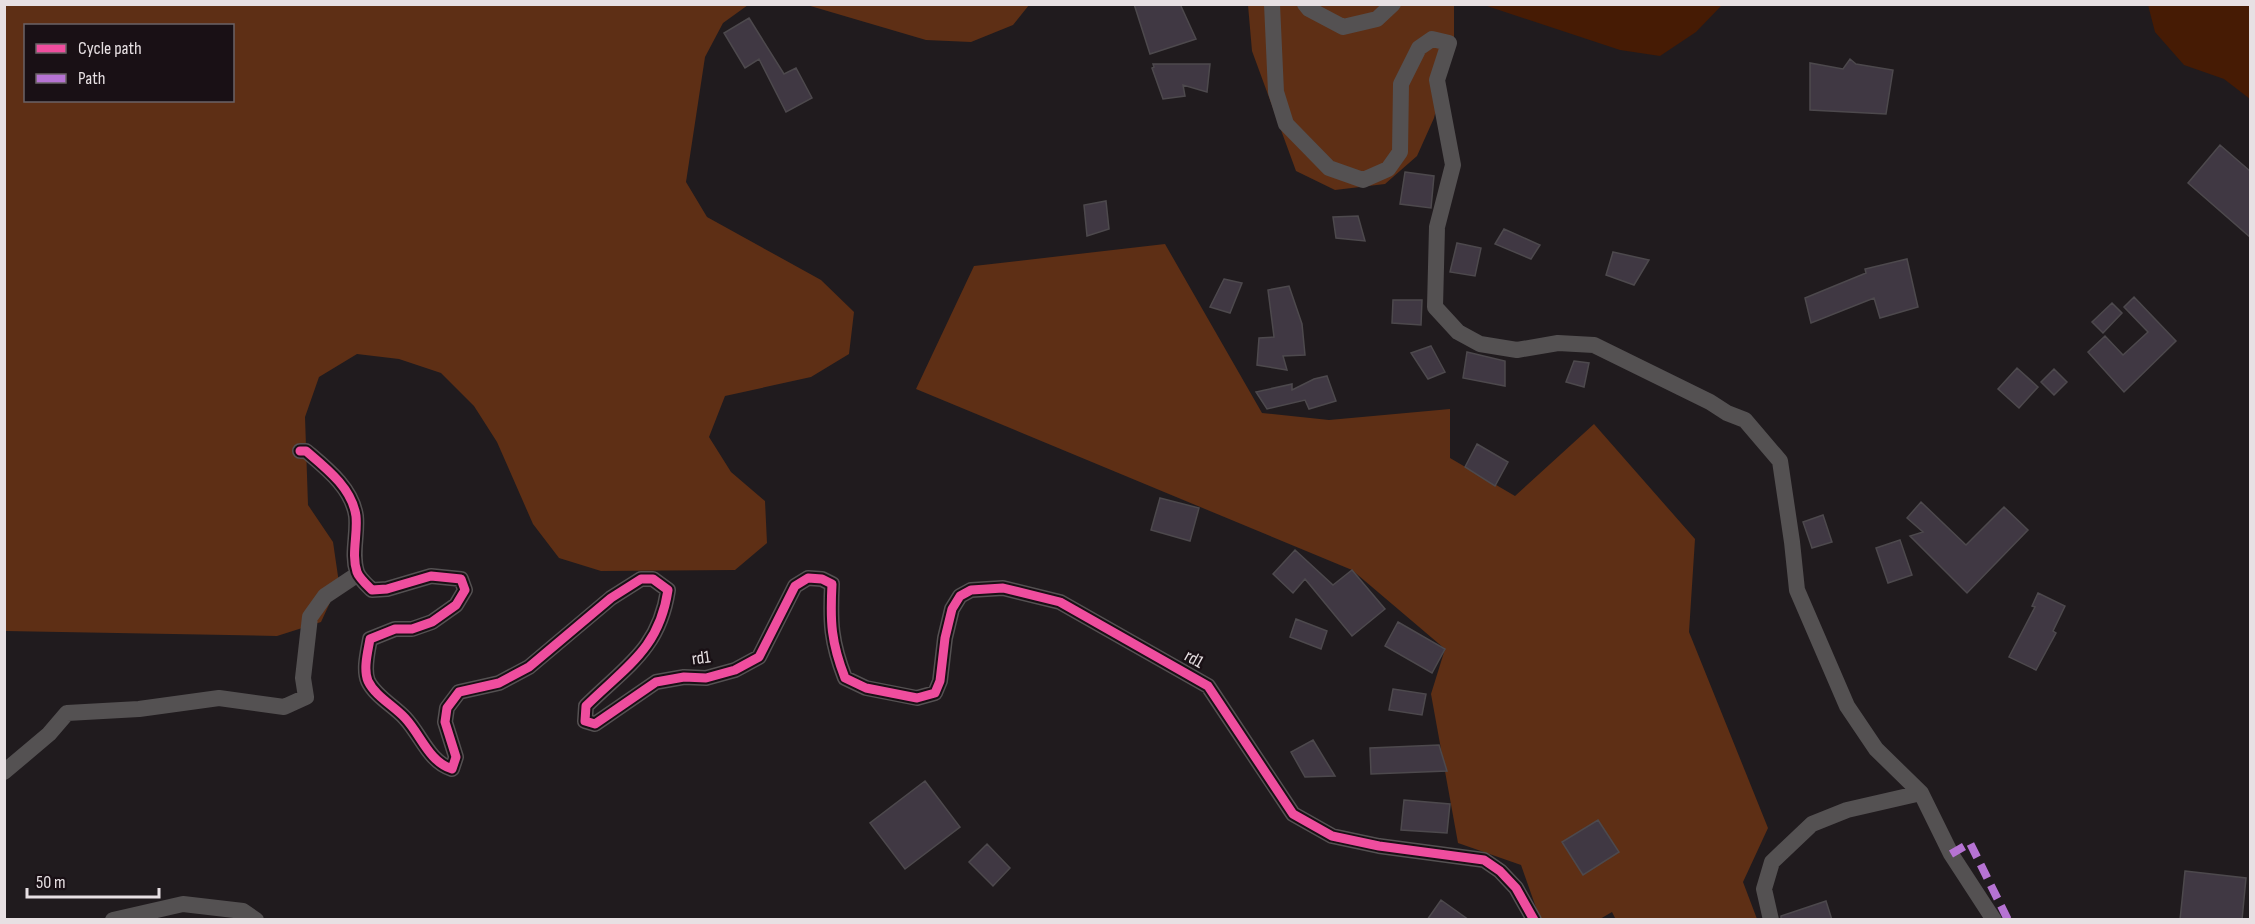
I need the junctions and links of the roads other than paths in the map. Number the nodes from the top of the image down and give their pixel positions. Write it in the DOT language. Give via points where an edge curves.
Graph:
graph roads {
  1 [pos="1272,4"];
  2 [pos="1305,4"];
  3 [pos="1393,4"];
  4 [pos="300,451"];
  5 [pos="358,574"];
  6 [pos="4,772"];
  7 [pos="1921,793"];
  8 [pos="113,920"];
  9 [pos="256,920"];
  10 [pos="1534,920"];
  11 [pos="1771,920"];
  12 [pos="1994,920"];
  1 -- 7 [label="street" via="1275,92 1286,124 1329,168 1363,180 1388,169 1400,152 1401,84 1419,48 1432,39 1449,43 1437,80 1454,165 1437,227 1435,307 1458,332 1480,344 1517,350 1557,343 1594,345 1745,420 1780,461 1797,590 1847,706 1876,749"];
  2 -- 3 [label="street" via="1343,27 1377,19"];
  4 -- 5 [label="street" via="306,451 327,468 348,492 356,515"];
  5 -- 6 [label="street" via="326,596 310,617 303,678 306,696 284,708 219,698 139,709 67,713 49,734"];
  5 -- 10 [label="street, rd1" via="372,590 431,576 461,579 465,590 456,605 432,622 412,629 395,629 370,639 367,658 368,680 406,718 442,766 452,769 456,757 445,722 454,697 529,668 611,598 640,579 653,579 668,590 658,630 627,669 586,706 585,721 595,724 656,682 706,678 735,670 759,657 795,586 808,578 832,584 834,651 845,678 866,688 917,698 935,693 952,609 960,596 971,590 1003,588 1060,602 1208,686 1293,814 1332,836 1484,860 1516,888"];
  7 -- 11 [label="street" via="1846,810 1812,824 1772,862 1764,889"];
  7 -- 12 [label="street" via="1951,854"];
  8 -- 9 [label="street" via="183,904 243,911"];
}
